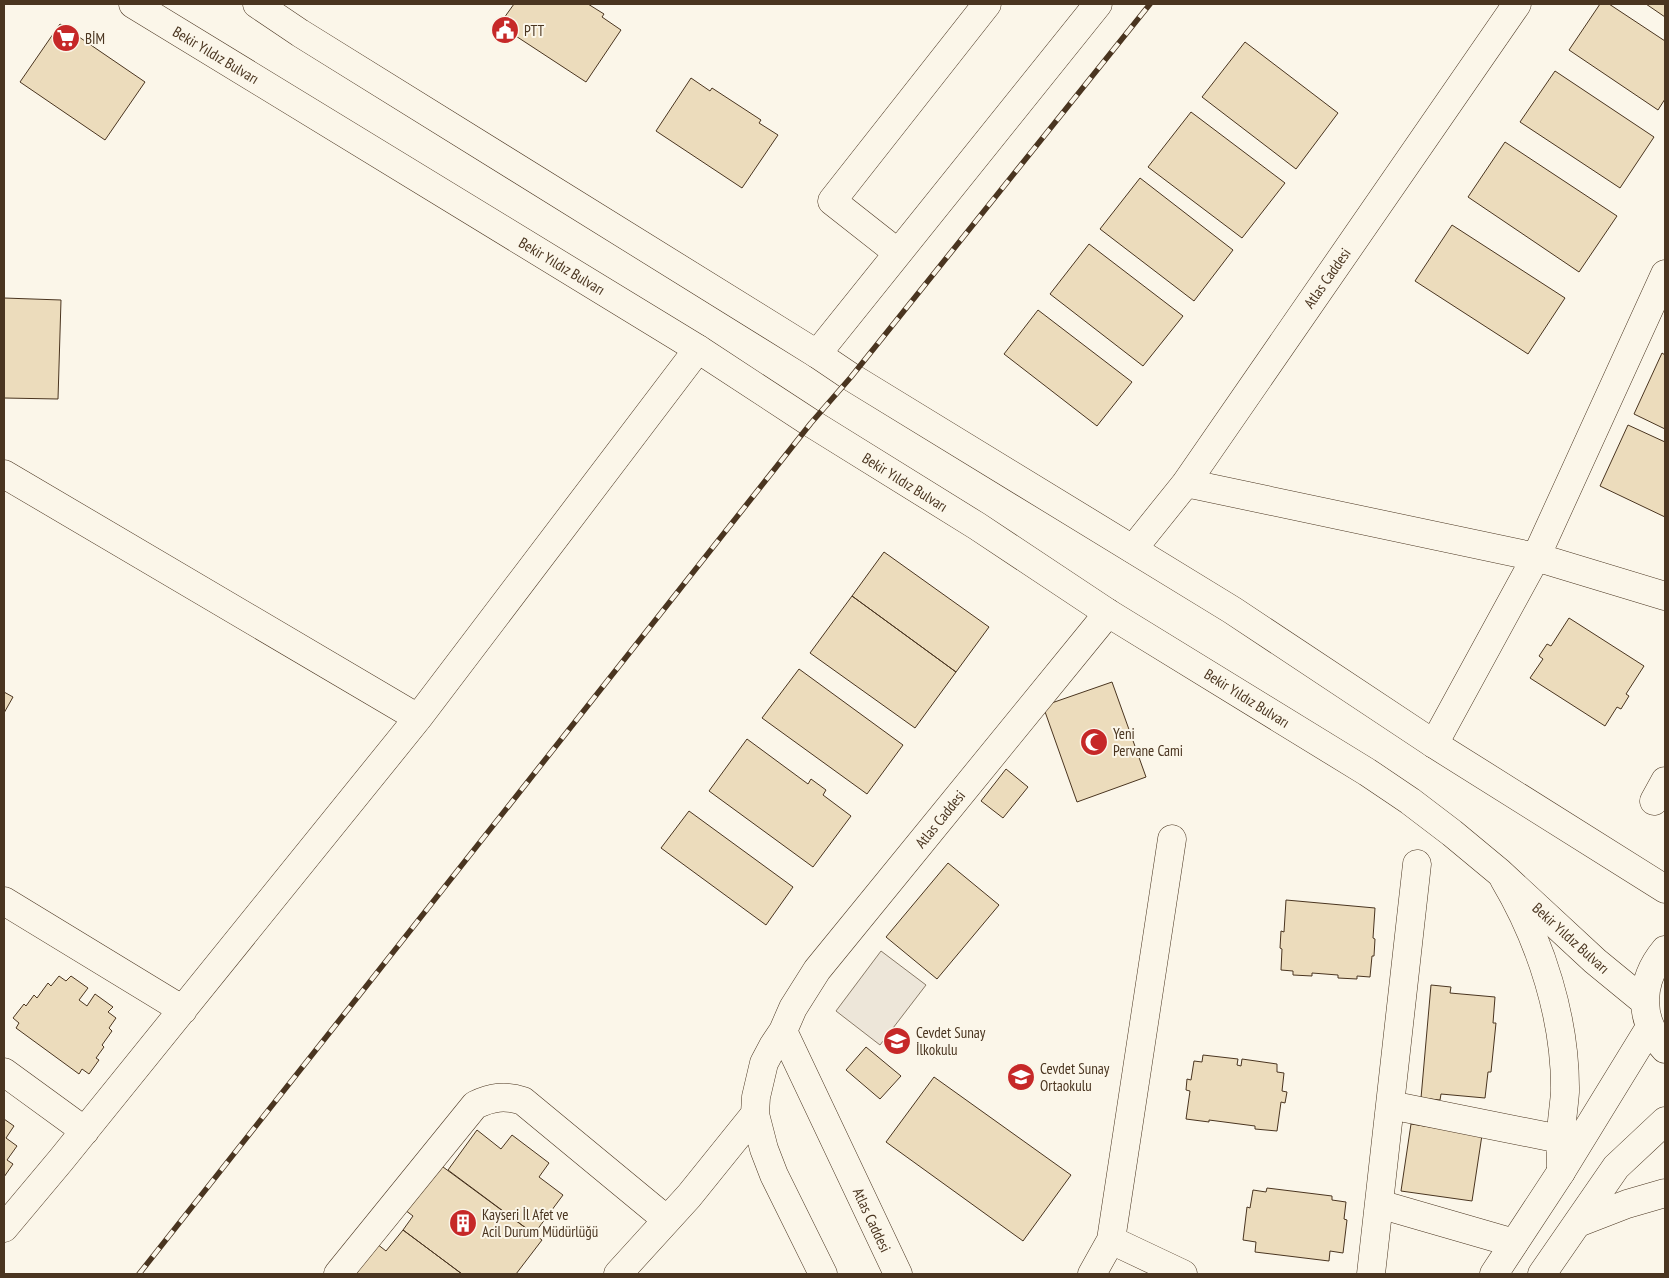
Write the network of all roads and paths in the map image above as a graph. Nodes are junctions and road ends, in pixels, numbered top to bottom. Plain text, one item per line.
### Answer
1 (133, 4) edge
2 (257, 4) edge
3 (987, 4) edge
4 (1098, 4) edge
5 (1517, 4) edge
6 (898, 253) junction
7 (1665, 274) edge
8 (698, 349) junction
9 (817, 354) junction
10 (4, 474) edge
11 (1186, 483) junction
12 (1133, 549) junction
13 (1536, 557) junction
14 (1665, 596) edge
15 (1108, 613) junction
16 (418, 718) junction
17 (1434, 744) junction
18 (1172, 839) dead end
19 (1417, 864) dead end
20 (1499, 872) junction
21 (1665, 889) edge
22 (4, 901) edge
23 (1665, 950) edge
24 (183, 1010) junction
25 (1654, 1026) edge
26 (783, 1031) junction
27 (4, 1072) edge
28 (1390, 1105) junction
29 (755, 1114) junction
30 (1665, 1121) edge
31 (85, 1131) junction
32 (1560, 1140) junction
33 (1561, 1172) junction
34 (1665, 1193) edge
35 (1379, 1204) junction
36 (667, 1220) junction
37 (1578, 1223) junction
38 (4, 1228) edge
39 (1110, 1240) junction
40 (1514, 1243) junction
41 (338, 1274) edge
42 (618, 1274) edge
43 (823, 1274) edge
44 (898, 1274) edge
45 (1092, 1274) edge
46 (1184, 1274) edge
47 (1371, 1274) edge
48 (1494, 1274) edge
49 (1542, 1274) edge

1 - 8 street, Bekir Yıldız Bulvarı
2 - 9 street
3 - 6 street
4 - 6 street
5 - 11 street, Atlas Caddesi
6 - 9 street
7 - 13 street
8 - 15 street, Bekir Yıldız Bulvarı
8 - 16 street
9 - 12 street
10 - 16 street
11 - 12 street, Atlas Caddesi
11 - 13 street
12 - 17 street
13 - 14 street
13 - 17 street
15 - 20 street, Bekir Yıldız Bulvarı
15 - 26 street, Atlas Caddesi
16 - 24 street
17 - 21 street
18 - 39 street
19 - 28 street
20 - 25 street, Bekir Yıldız Bulvarı
20 - 32 street
22 - 24 street
23 - 25 street
24 - 31 street
25 - 33 street
26 - 29 street, Atlas Caddesi
26 - 44 street, Atlas Caddesi
27 - 31 street
28 - 32 street
28 - 35 street
29 - 36 street
29 - 43 street, Atlas Caddesi
30 - 37 street
31 - 38 street
32 - 33 street
33 - 40 street
34 - 37 street
35 - 40 street
35 - 47 street
36 - 41 street
36 - 42 street
37 - 49 street
39 - 45 street
39 - 46 street
40 - 48 street

